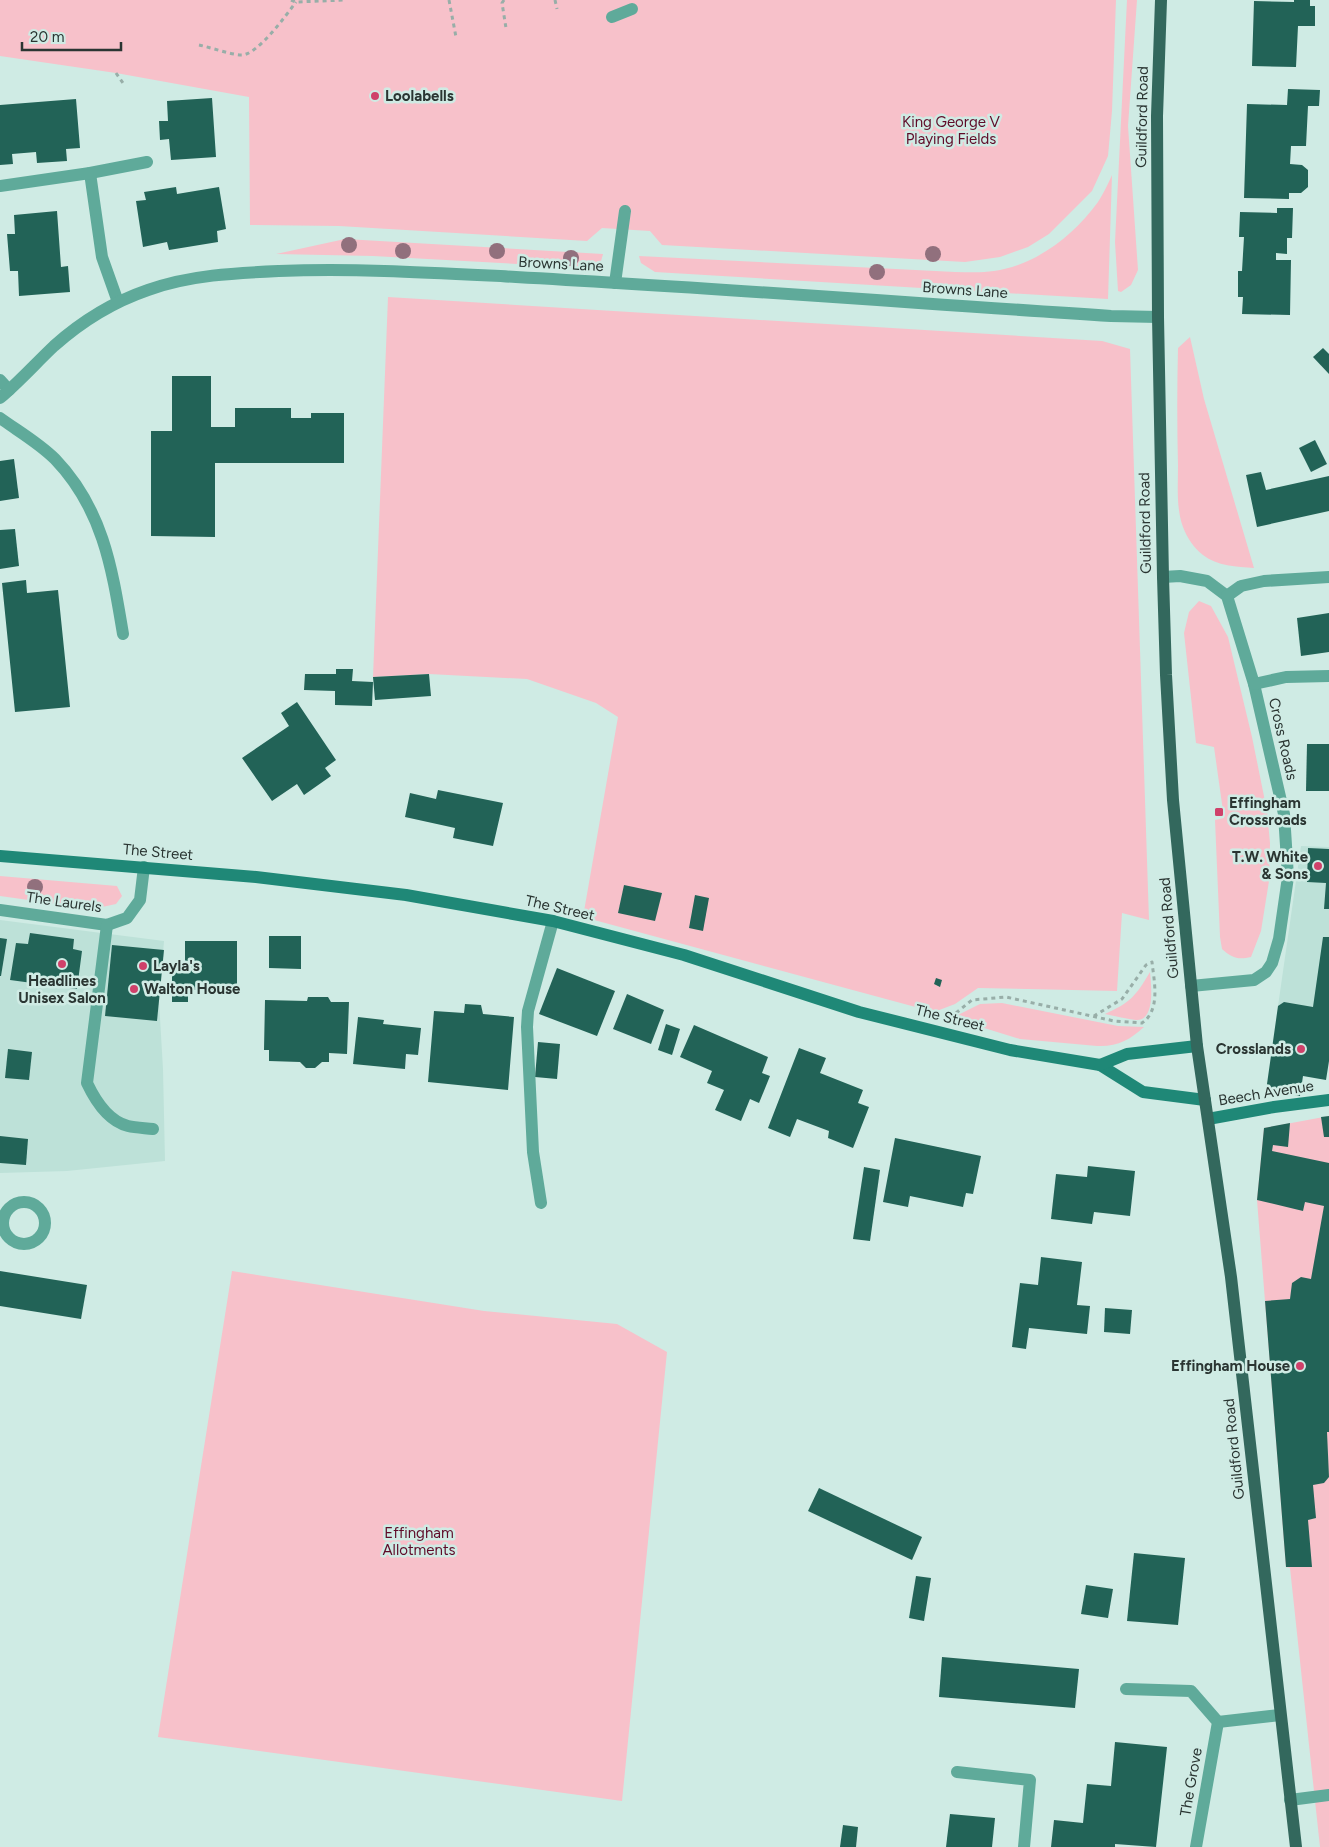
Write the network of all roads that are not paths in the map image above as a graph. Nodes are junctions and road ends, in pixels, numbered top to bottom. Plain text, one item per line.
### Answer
1 (1161, 0) edge
2 (632, 9) dead end
3 (612, 17) dead end
4 (147, 162) dead end
5 (90, 174) junction
6 (0, 186) edge
7 (625, 211) dead end
8 (615, 283) junction
9 (118, 302) junction
10 (1158, 317) junction
11 (0, 380) edge
12 (5, 394) edge
13 (0, 418) edge
14 (1162, 577) junction
15 (1329, 577) edge
16 (1227, 596) junction
17 (123, 634) dead end
18 (1329, 676) edge
19 (1254, 684) junction
20 (0, 856) edge
21 (144, 867) junction
22 (0, 910) edge
23 (553, 921) junction
24 (107, 924) junction
25 (1191, 986) junction
26 (1197, 1046) junction
27 (1100, 1065) junction
28 (1205, 1100) junction
29 (1329, 1100) edge
30 (1208, 1119) junction
31 (153, 1130) dead end
32 (541, 1202) dead end
33 (1126, 1689) dead end
34 (1280, 1715) junction
35 (1218, 1722) junction
36 (957, 1772) dead end
37 (1329, 1795) edge
38 (1290, 1800) junction
39 (1024, 1847) edge
40 (1196, 1847) edge
41 (1296, 1847) edge

1 - 10 main road, Guildford Road
2 - 3 street
4 - 5 street
5 - 6 street
5 - 9 street
7 - 8 street
8 - 9 street, Browns Lane
8 - 10 street, Browns Lane
9 - 12 street, Browns Lane
10 - 14 main road, Guildford Road
11 - 12 street
13 - 17 street
14 - 16 street
14 - 25 main road, Guildford Road
15 - 16 street
16 - 19 street, Cross Roads
18 - 19 street
19 - 25 street, Cross Roads
20 - 21 street, The Street
21 - 23 street, The Street
21 - 24 street, The Laurels
22 - 24 street, The Laurels
23 - 27 street, The Street
23 - 32 street
24 - 31 street
25 - 26 main road, Guildford Road
26 - 27 street
26 - 28 main road, Guildford Road
27 - 28 street, The Street
28 - 30 main road, Guildford Road
29 - 30 street, Beech Avenue
30 - 34 main road, Guildford Road
33 - 35 street
34 - 35 street
34 - 38 main road, Guildford Road
35 - 40 street, The Grove
36 - 39 street
37 - 38 street
38 - 41 main road, Guildford Road

